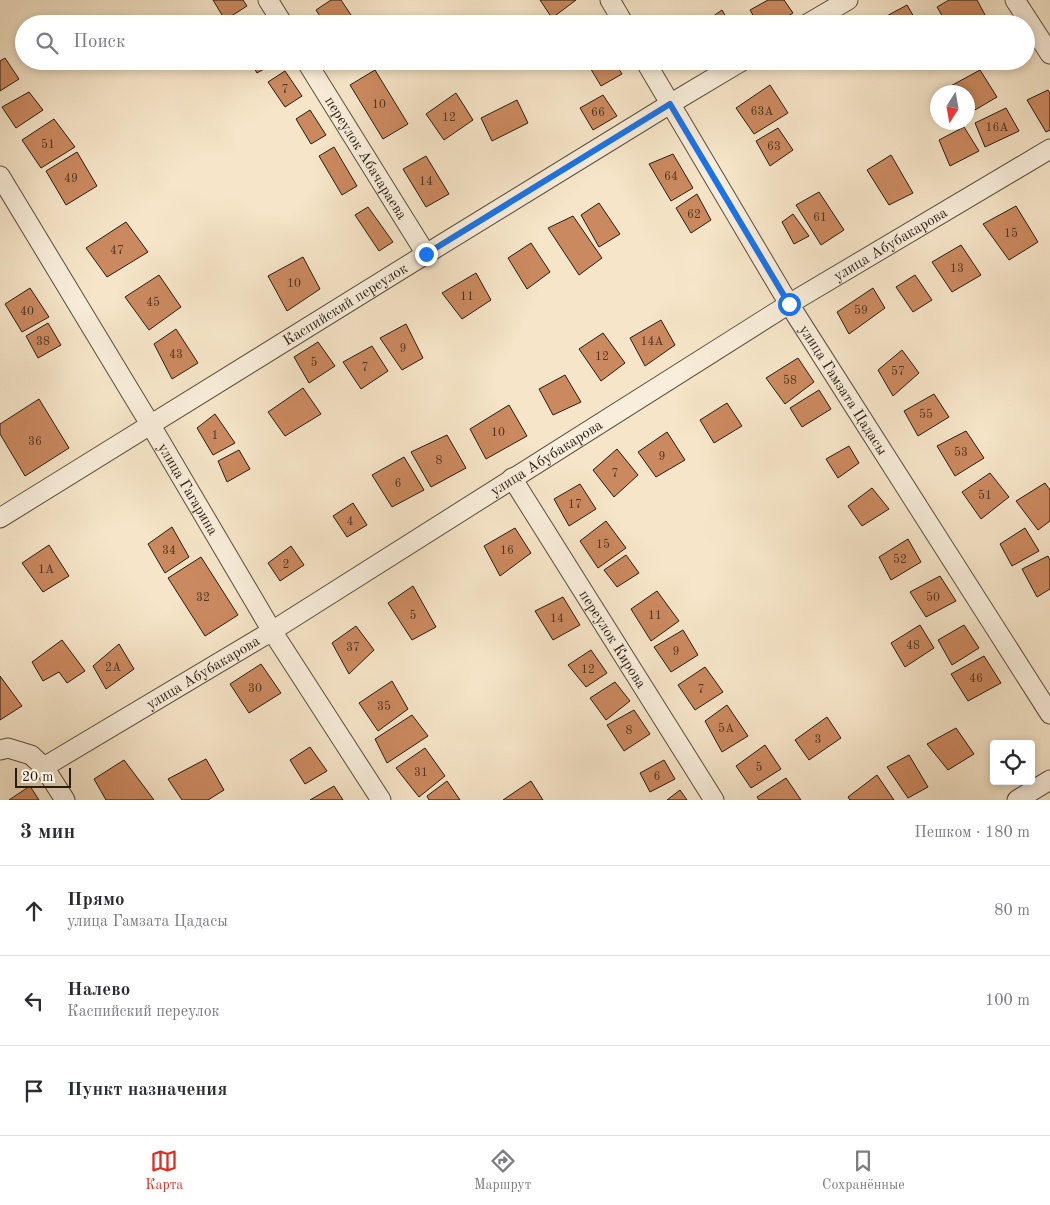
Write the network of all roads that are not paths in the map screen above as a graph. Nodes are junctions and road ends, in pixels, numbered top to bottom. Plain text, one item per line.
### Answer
1 (268, 0) edge
2 (610, 0) edge
3 (848, 0) edge
4 (1015, 0) edge
5 (277, 15) edge
6 (619, 15) edge
7 (822, 15) edge
8 (1025, 15) edge
9 (1035, 31) edge
10 (1050, 54) edge
11 (312, 70) edge
12 (650, 70) edge
13 (727, 70) edge
14 (670, 104) junction
15 (1050, 149) edge
16 (0, 176) edge
17 (426, 254) junction
18 (789, 304) junction
19 (150, 424) junction
20 (512, 478) junction
21 (0, 518) edge
22 (272, 631) junction
23 (1050, 714) edge
24 (4, 749) edge
25 (44, 767) junction
26 (1050, 780) edge
27 (65, 800) edge
28 (381, 800) edge
29 (714, 800) edge
30 (1017, 800) edge

1 - 5 street
2 - 6 street
3 - 7 street
4 - 8 street
9 - 10 street
11 - 17 street, переулок Абачараева
12 - 14 street, улица Гамзата Цадасы
13 - 14 street, Каспийский переулок
14 - 17 street, Каспийский переулок
14 - 18 street, улица Гамзата Цадасы
15 - 18 street, улица Абубакарова
16 - 19 street, улица Гагарина
17 - 19 street, Каспийский переулок
18 - 20 street, улица Абубакарова
18 - 23 street, улица Гамзата Цадасы
19 - 21 street, Каспийский переулок
19 - 22 street, улица Гагарина
20 - 22 street, улица Абубакарова
20 - 29 street, переулок Кирова
22 - 25 street, улица Абубакарова
22 - 28 street, улица Гагарина
24 - 25 street
25 - 27 street
26 - 30 street

